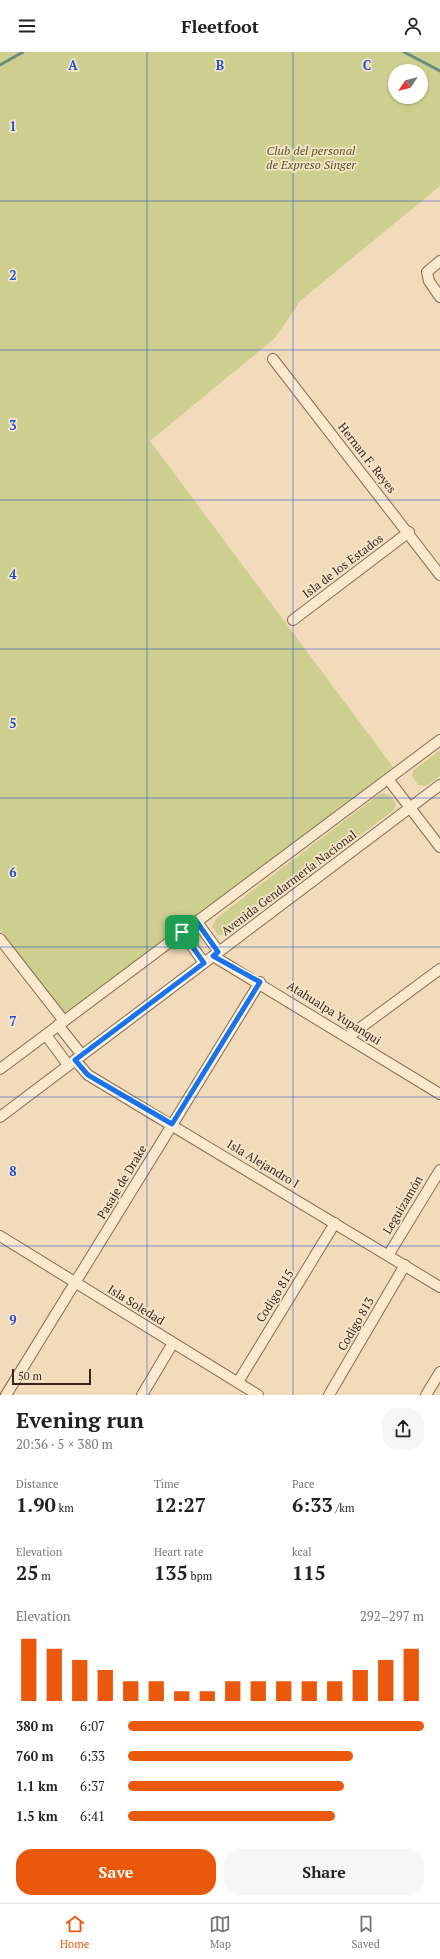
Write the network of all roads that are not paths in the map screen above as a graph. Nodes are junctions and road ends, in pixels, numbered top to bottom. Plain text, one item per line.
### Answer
1 (440, 261) edge
2 (440, 297) edge
3 (273, 359) dead end
4 (408, 532) junction
5 (440, 574) edge
6 (293, 620) dead end
7 (440, 740) edge
8 (388, 779) junction
9 (440, 785) edge
10 (410, 807) junction
11 (440, 847) edge
12 (197, 922) junction
13 (182, 932) junction
14 (0, 939) edge
15 (216, 954) junction
16 (204, 963) junction
17 (440, 969) edge
18 (260, 982) junction
19 (61, 1023) junction
20 (46, 1035) junction
21 (348, 1037) junction
22 (75, 1060) junction
23 (0, 1069) edge
24 (440, 1094) edge
25 (0, 1117) edge
26 (172, 1124) junction
27 (440, 1170) edge
28 (335, 1223) junction
29 (0, 1236) edge
30 (389, 1254) junction
31 (405, 1265) junction
32 (76, 1283) junction
33 (440, 1287) edge
34 (173, 1343) junction
35 (440, 1372) edge
36 (238, 1382) junction
37 (6, 1395) edge
38 (142, 1395) edge
39 (258, 1395) edge
40 (329, 1395) edge
41 (426, 1395) edge

1 - 2 street
3 - 4 street, Hernan F. Reyes
4 - 5 street, Hernan F. Reyes
4 - 6 street, Isla de los Estados
7 - 8 street, Avenida Gendarmería Nacional
8 - 10 street
8 - 12 street, Avenida Gendarmería Nacional
9 - 10 street, Avenida Gendarmería Nacional
10 - 11 street
10 - 15 street, Avenida Gendarmería Nacional
12 - 13 street, Avenida Gendarmería Nacional
12 - 15 street
13 - 16 street
13 - 19 street, Avenida Gendarmería Nacional
14 - 19 street
15 - 16 street, Avenida Gendarmería Nacional
15 - 18 street, Atahualpa Yupanqui
16 - 22 street, Avenida Gendarmería Nacional
17 - 21 street
18 - 21 street, Atahualpa Yupanqui
18 - 26 street, Pasaje de Drake
19 - 20 street, Avenida Gendarmería Nacional
19 - 22 street
20 - 22 street
20 - 23 street, Avenida Gendarmería Nacional
21 - 24 street, Atahualpa Yupanqui
22 - 25 street, Avenida Gendarmería Nacional
22 - 26 street, Isla Alejandro I
26 - 28 street, Isla Alejandro I
26 - 32 street, Pasaje de Drake
27 - 30 street, Leguizamón
28 - 30 street, Isla Alejandro I
28 - 36 street, Codigo 815
29 - 32 street, Isla Soledad
30 - 31 street, Isla Alejandro I
31 - 33 street, Isla Alejandro I
31 - 40 street, Codigo 813
32 - 34 street, Isla Soledad
32 - 37 street, Pasaje de Drake
34 - 36 street, Isla Soledad
34 - 38 street
35 - 41 street
36 - 39 street, Isla Soledad

